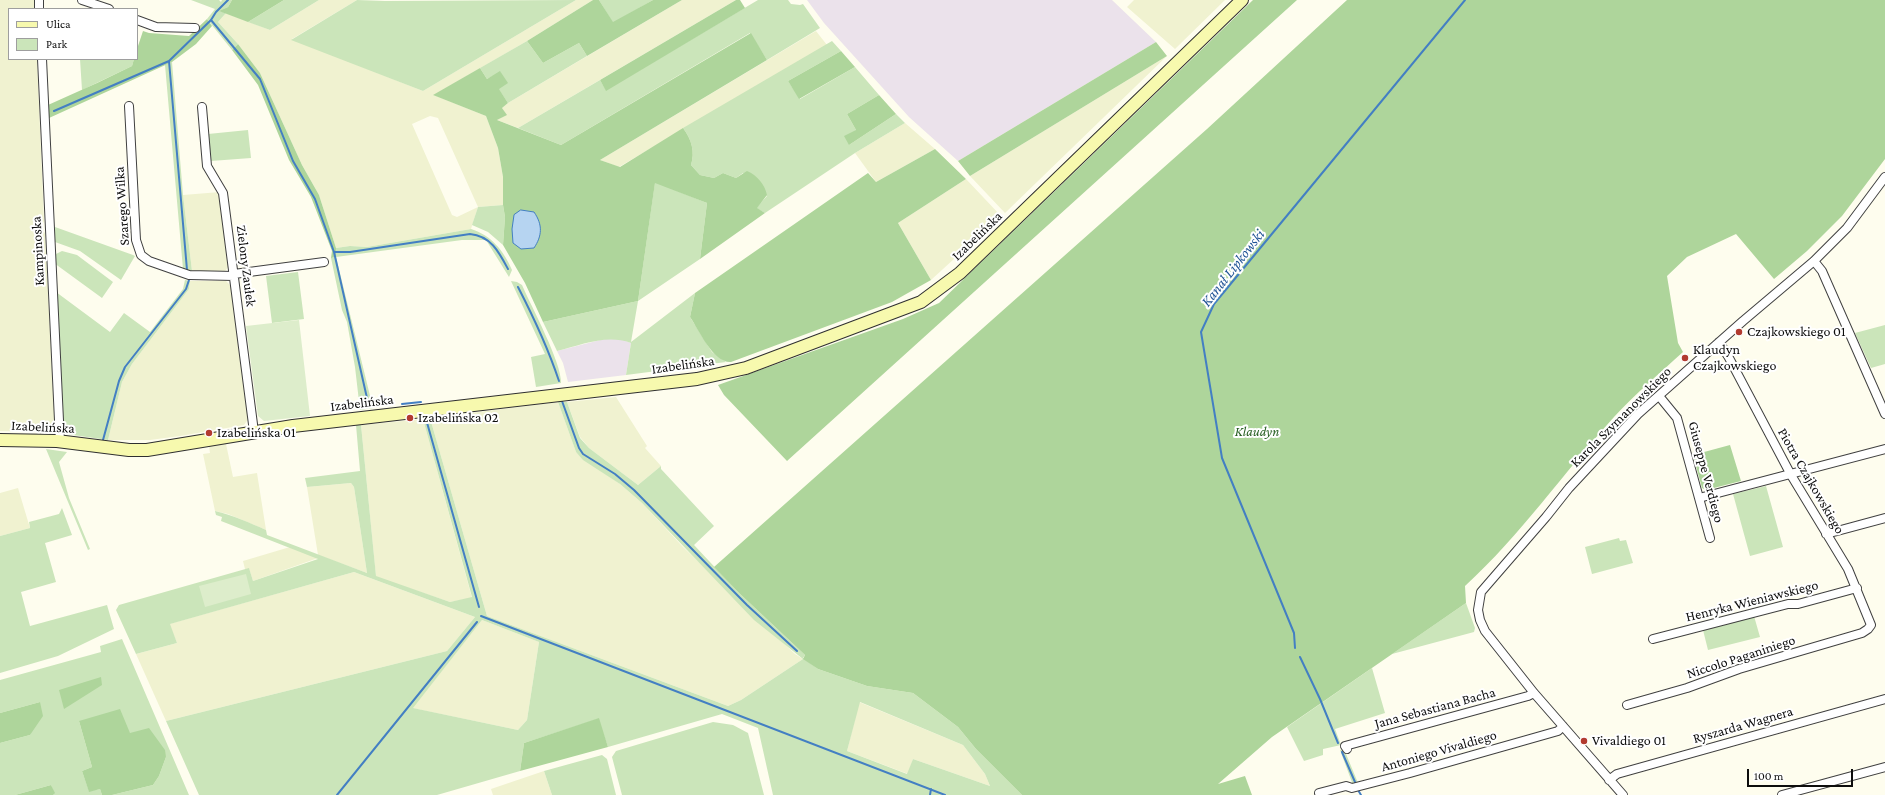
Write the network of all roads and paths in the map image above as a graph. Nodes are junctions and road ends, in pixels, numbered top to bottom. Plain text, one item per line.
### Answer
1 (82, 0) edge
2 (1242, 0) edge
3 (106, 8) edge
4 (138, 20) edge
5 (195, 28) dead end
6 (42, 60) edge
7 (129, 106) dead end
8 (202, 107) dead end
9 (1885, 178) edge
10 (1814, 261) junction
11 (324, 262) dead end
12 (234, 275) junction
13 (1719, 342) junction
14 (1659, 396) junction
15 (1885, 414) edge
16 (254, 432) junction
17 (0, 440) edge
18 (60, 442) junction
19 (1885, 449) edge
20 (1791, 475) junction
21 (1699, 498) junction
22 (1885, 518) edge
23 (1826, 534) junction
24 (1710, 538) dead end
25 (1856, 588) junction
26 (1862, 634) joint
27 (1653, 639) dead end
28 (1534, 693) junction
29 (1885, 699) edge
30 (1627, 705) dead end
31 (1563, 726) junction
32 (1347, 749) dead end
33 (1885, 767) edge
34 (1609, 780) junction
35 (1320, 793) dead end
36 (1623, 795) edge
37 (1782, 795) edge

1 - 3 street
2 - 16 street, Izabelińska
4 - 5 street
6 - 18 street, Kampinoska
7 - 12 street, Szarego Wilka
8 - 12 street, Zielony Zaułek
9 - 10 street, Karola Szymanowskiego
10 - 13 street, Karola Szymanowskiego
10 - 15 street
11 - 12 street, Szarego Wilka
12 - 16 street, Zielony Zaułek
13 - 14 street, Karola Szymanowskiego
13 - 20 street, Piotra Czajkowskiego
14 - 21 street, Giuseppe Verdiego
14 - 28 street, Karola Szymanowskiego
16 - 18 street, Izabelińska
17 - 18 street, Izabelińska
19 - 20 street
20 - 21 street
20 - 23 street, Piotra Czajkowskiego
21 - 24 street, Giuseppe Verdiego
22 - 23 street
23 - 25 street, Piotra Czajkowskiego
25 - 26 street, Piotra Czajkowskiego
25 - 27 street, Henryka Wieniawskiego
26 - 30 street, Niccolo Paganiniego
28 - 31 street, Karola Szymanowskiego
28 - 32 street, Jana Sebastiana Bacha
29 - 34 street, Ryszarda Wagnera
31 - 34 street, Karola Szymanowskiego
31 - 35 street, Antoniego Vivaldiego
33 - 37 street
34 - 36 street, Karola Szymanowskiego

